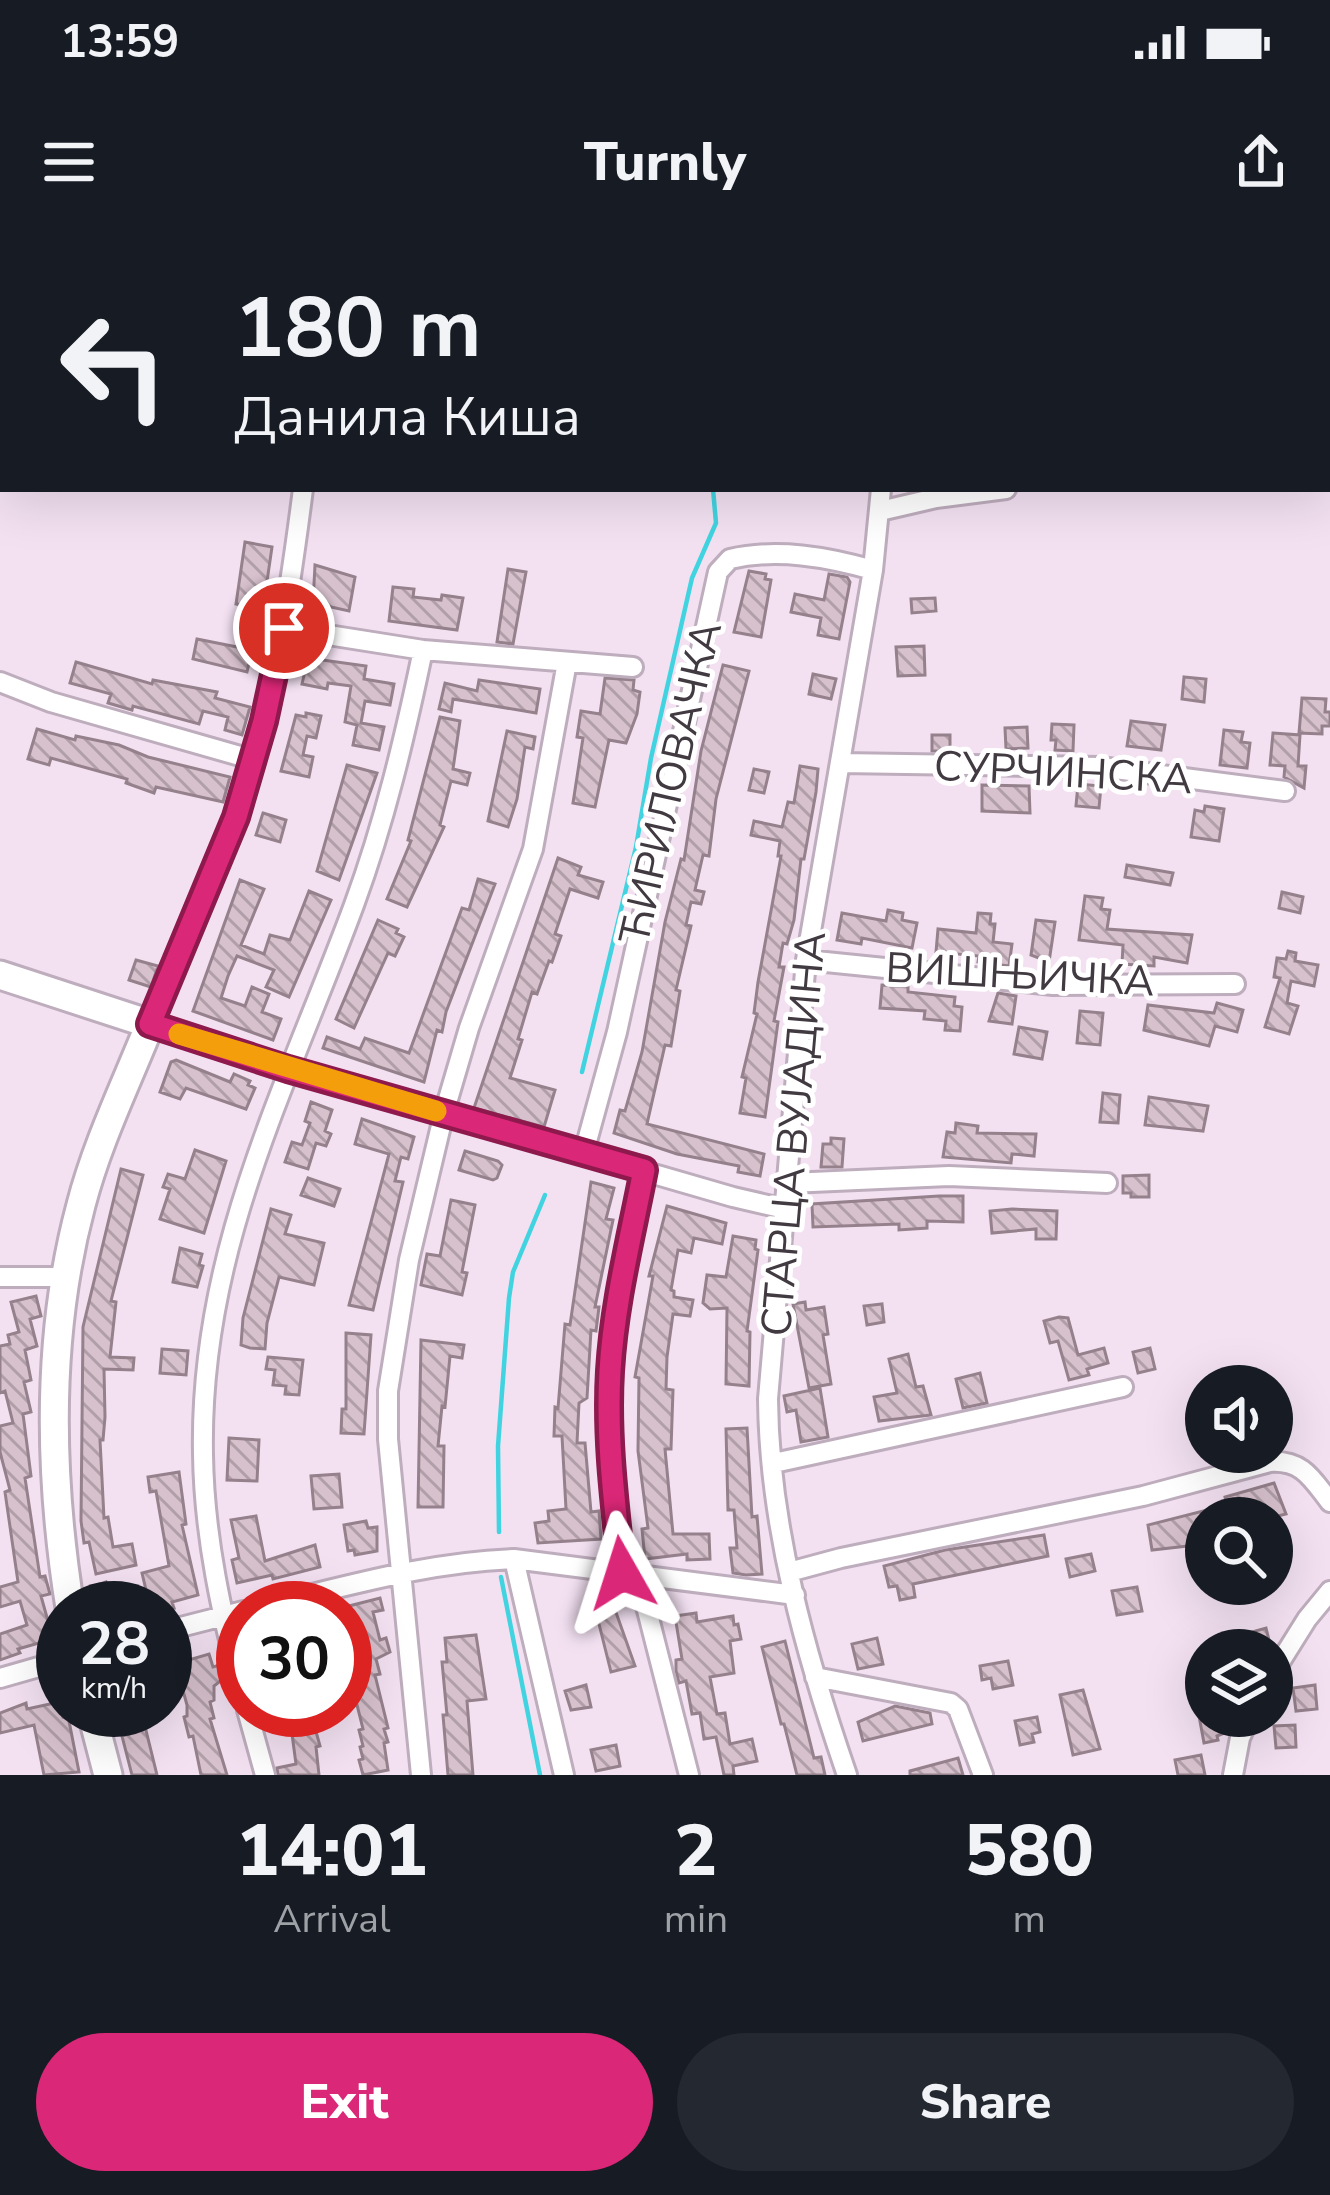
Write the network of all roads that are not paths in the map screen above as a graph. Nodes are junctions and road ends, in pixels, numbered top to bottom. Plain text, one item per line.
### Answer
1 (303, 492) edge
2 (881, 492) edge
3 (983, 492) edge
4 (880, 511) junction
5 (873, 570) junction
6 (284, 628) junction
7 (423, 650) junction
8 (567, 662) junction
9 (633, 667) dead end
10 (0, 682) edge
11 (254, 760) junction
12 (841, 764) junction
13 (1285, 790) dead end
14 (806, 960) junction
15 (0, 975) edge
16 (1235, 984) dead end
17 (150, 1024) junction
18 (288, 1069) junction
19 (444, 1113) junction
20 (584, 1152) junction
21 (644, 1170) junction
22 (789, 1183) junction
23 (1107, 1183) dead end
24 (785, 1209) junction
25 (0, 1277) edge
26 (65, 1277) junction
27 (1123, 1388) dead end
28 (773, 1463) junction
29 (1330, 1502) edge
30 (514, 1559) junction
31 (402, 1571) junction
32 (789, 1572) junction
33 (630, 1574) junction
34 (66, 1581) edge
35 (362, 1581) edge
36 (216, 1584) edge
37 (1330, 1591) edge
38 (795, 1595) junction
39 (1293, 1645) edge
40 (36, 1668) edge
41 (815, 1677) junction
42 (0, 1678) edge
43 (99, 1737) edge
44 (254, 1737) edge
45 (1240, 1737) edge
46 (108, 1775) edge
47 (265, 1775) edge
48 (421, 1775) edge
49 (564, 1775) edge
50 (689, 1775) edge
51 (847, 1775) edge
52 (983, 1775) edge
53 (1233, 1775) edge

1 - 6 street
2 - 4 street, СТАРЦА ВУЈАДИНА
3 - 4 street
4 - 5 street, СТАРЦА ВУЈАДИНА
5 - 12 street, СТАРЦА ВУЈАДИНА
5 - 20 street, ЋИРИЛОВАЧКА
6 - 7 street
6 - 11 street
7 - 8 street
7 - 18 street
8 - 9 street
8 - 19 street
10 - 11 street
11 - 17 street
12 - 13 street, СУРЧИНСКА
12 - 14 street, СТАРЦА ВУЈАДИНА
14 - 16 street, ВИШЊИЧКА
14 - 22 street, СТАРЦА ВУЈАДИНА
15 - 17 street
17 - 18 street
17 - 26 street
18 - 19 street
18 - 36 street
19 - 20 street
19 - 31 street
20 - 21 street
21 - 24 street
21 - 33 street
22 - 23 street
22 - 24 street, СТАРЦА ВУЈАДИНА
24 - 28 street, СТАРЦА ВУЈАДИНА
25 - 26 street
26 - 34 street
27 - 28 street
28 - 32 street, СТАРЦА ВУЈАДИНА
29 - 32 street
30 - 31 street
30 - 33 street
30 - 49 street
31 - 35 street
31 - 48 street
32 - 38 street, СТАРЦА ВУЈАДИНА
33 - 38 street
33 - 50 street
37 - 39 street
38 - 41 street, СТАРЦА ВУЈАДИНА
40 - 42 street
41 - 51 street, СТАРЦА ВУЈАДИНА
41 - 52 street
43 - 46 street
44 - 47 street
45 - 53 street

